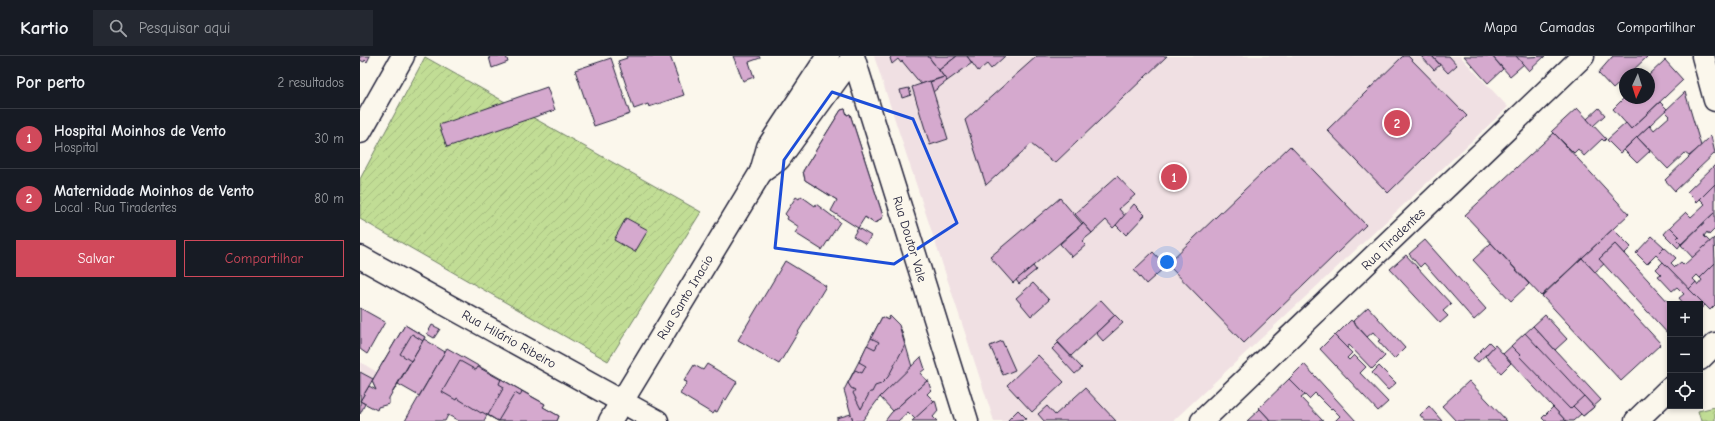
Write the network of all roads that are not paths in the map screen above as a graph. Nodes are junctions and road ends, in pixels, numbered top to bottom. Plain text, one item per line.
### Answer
1 (403, 56) edge
2 (828, 56) edge
3 (853, 56) edge
4 (1583, 56) edge
5 (1703, 56) edge
6 (1715, 100) edge
7 (360, 132) edge
8 (761, 172) junction
9 (360, 257) edge
10 (1715, 344) edge
11 (1703, 356) edge
12 (1667, 391) edge
13 (622, 402) junction
14 (610, 421) edge
15 (657, 421) edge
16 (967, 421) edge
17 (1202, 421) edge
18 (1636, 421) edge

1 - 7 street
2 - 8 street, Rua Santo Inacio
3 - 8 street, Rua Santo Inacio
3 - 16 street, Rua Doutor Vale
4 - 17 street, Rua Tiradentes
5 - 6 street
8 - 13 street, Rua Santo Inacio
9 - 13 street, Rua Hilário Ribeiro
10 - 11 street
12 - 18 street
13 - 14 street, Rua Santo Inacio
13 - 15 street, Rua Hilário Ribeiro

